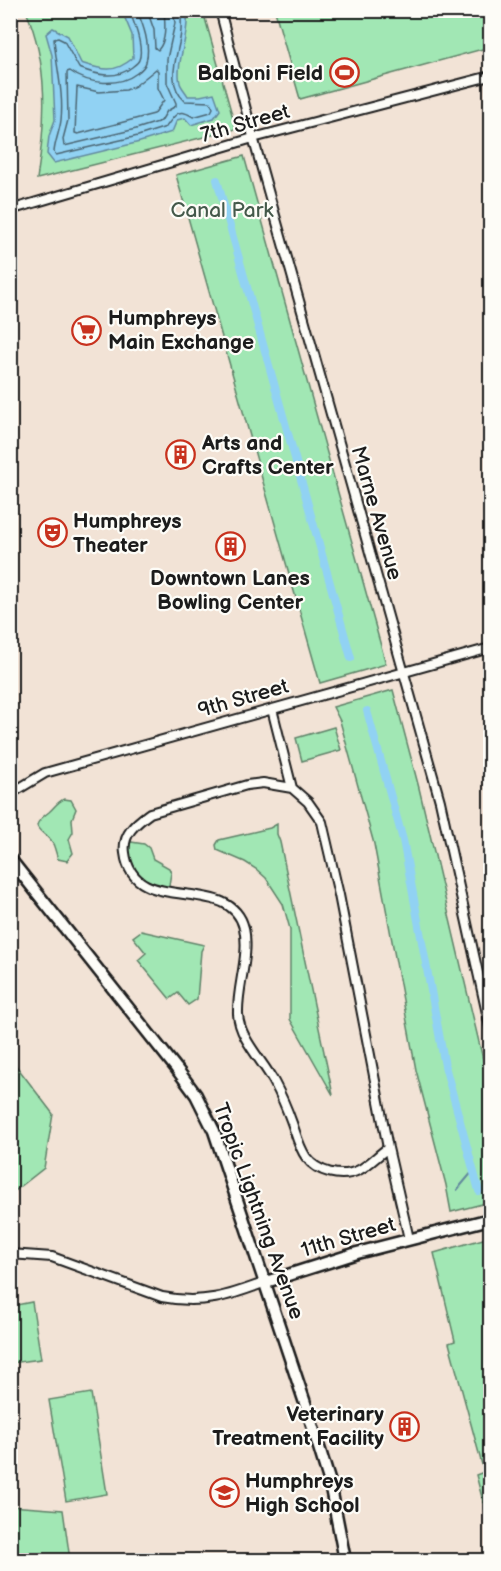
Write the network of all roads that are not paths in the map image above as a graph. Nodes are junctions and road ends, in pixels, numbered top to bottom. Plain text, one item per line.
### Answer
1 (220, 10) edge
2 (490, 76) edge
3 (254, 138) junction
4 (10, 210) edge
5 (490, 648) edge
6 (403, 672) junction
7 (272, 709) junction
8 (292, 788) junction
9 (10, 794) edge
10 (10, 859) edge
11 (490, 1027) edge
12 (388, 1148) junction
13 (490, 1219) edge
14 (409, 1239) junction
15 (10, 1254) edge
16 (266, 1282) junction
17 (345, 1560) edge

1 - 3 street, Marne Avenue
2 - 3 street, 7th Street
3 - 4 street, 7th Street
3 - 6 street, Marne Avenue
5 - 6 street, 9th Street
6 - 7 street, 9th Street
6 - 11 street, Marne Avenue
7 - 8 street
7 - 9 street, 9th Street
8 - 12 street
8 - 12 street
10 - 16 main road, Tropic Lightning Avenue
12 - 14 street
13 - 14 main road, 11th Street
14 - 16 main road, 11th Street
15 - 16 street, 11th Street
16 - 17 main road, Tropic Lightning Avenue

